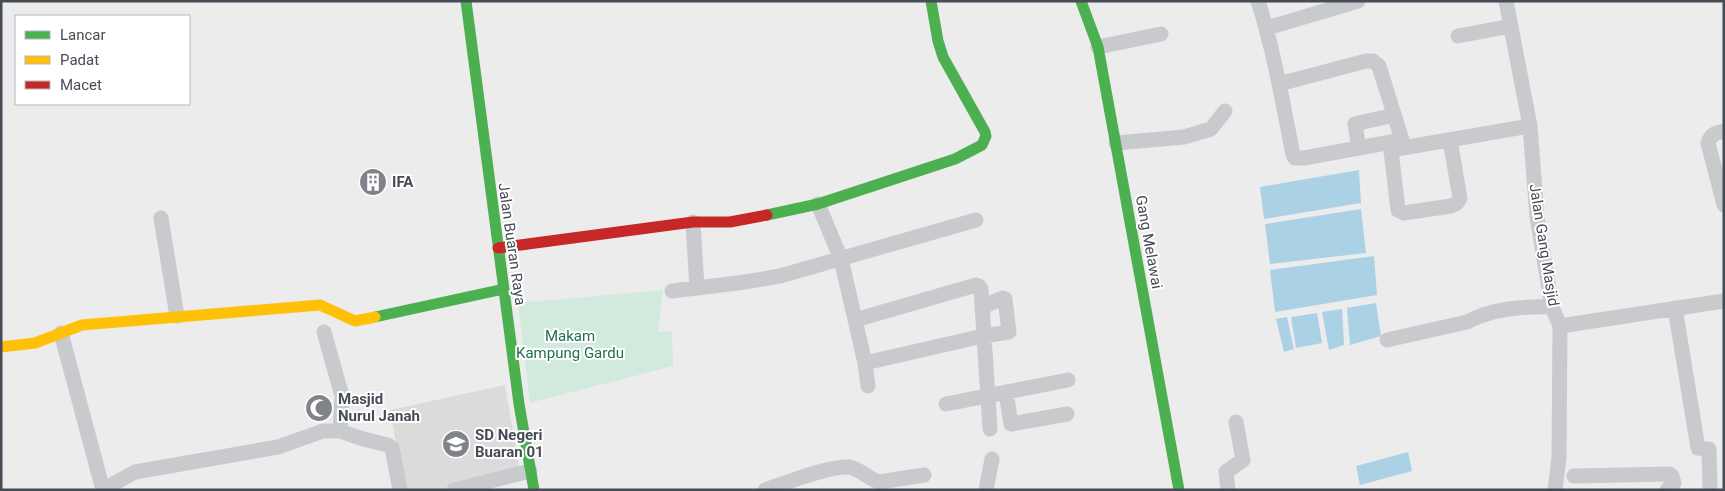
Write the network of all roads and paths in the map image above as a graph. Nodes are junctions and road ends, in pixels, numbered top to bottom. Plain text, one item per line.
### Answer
1 (466, 1) edge
2 (931, 1) edge
3 (1081, 1) edge
4 (1258, 1) edge
5 (1358, 1) edge
6 (1506, 1) edge
7 (1511, 26) junction
8 (1267, 28) junction
9 (1162, 34) dead end
10 (1458, 36) dead end
11 (1098, 47) junction
12 (1279, 84) junction
13 (1225, 112) dead end
14 (1394, 115) junction
15 (1530, 126) junction
16 (1724, 131) edge
17 (1450, 140) junction
18 (1116, 143) junction
19 (1390, 146) junction
20 (1359, 148) junction
21 (818, 204) junction
22 (1724, 205) edge
23 (161, 218) dead end
24 (976, 220) dead end
25 (693, 222) junction
26 (498, 248) junction
27 (841, 259) junction
28 (697, 288) junction
29 (504, 289) junction
30 (672, 291) dead end
31 (1724, 301) edge
32 (982, 307) junction
33 (1552, 307) junction
34 (1675, 308) junction
35 (177, 316) junction
36 (855, 320) junction
37 (1560, 326) junction
38 (324, 332) dead end
39 (62, 333) junction
40 (983, 336) junction
41 (1387, 340) dead end
42 (1, 347) edge
43 (865, 363) junction
44 (1068, 380) dead end
45 (868, 386) dead end
46 (1006, 392) junction
47 (987, 396) junction
48 (946, 404) dead end
49 (1067, 414) dead end
50 (1236, 422) dead end
51 (990, 429) dead end
52 (340, 431) junction
53 (992, 459) dead end
54 (530, 471) junction
55 (924, 475) dead end
56 (1574, 476) dead end
57 (102, 490) edge
58 (400, 490) edge
59 (454, 490) edge
60 (534, 490) edge
61 (765, 490) edge
62 (986, 490) edge
63 (1178, 490) edge
64 (1228, 490) edge
65 (1555, 490) edge
66 (1668, 490) edge
67 (1710, 490) edge

1 - 26 street, Jalan Buaran Raya
2 - 21 street
3 - 11 street, Gang Melawai
4 - 8 street
5 - 8 street
6 - 7 street, Jalan Gang Masjid
7 - 10 street
7 - 15 street, Jalan Gang Masjid
8 - 12 street
9 - 11 street
11 - 18 street, Gang Melawai
12 - 14 street
12 - 20 street
13 - 18 street
14 - 19 street
14 - 20 street
15 - 17 street
15 - 33 street, Jalan Gang Masjid
16 - 22 street
17 - 19 street
17 - 19 street
18 - 63 street, Gang Melawai
19 - 20 street
21 - 25 street
21 - 27 street
23 - 35 street
24 - 27 street
25 - 26 street
25 - 28 street
26 - 29 street, Jalan Buaran Raya
27 - 28 street
27 - 36 street
28 - 30 street
29 - 35 street
29 - 54 street, Jalan Buaran Raya
31 - 34 street
32 - 36 street
32 - 40 street
32 - 40 street
33 - 37 street, Jalan Gang Masjid
33 - 41 street
34 - 37 street
34 - 67 street
35 - 39 street
36 - 43 street
37 - 65 street, Jalan Gang Masjid
38 - 52 street
39 - 42 street
39 - 57 street
40 - 43 street
40 - 47 street
43 - 45 street
44 - 46 street
46 - 47 street
46 - 49 street
47 - 48 street
47 - 51 street
50 - 64 street
52 - 57 street
52 - 58 street
53 - 62 street
54 - 59 street
54 - 60 street, Jalan Buaran Raya
55 - 61 street
56 - 66 street

